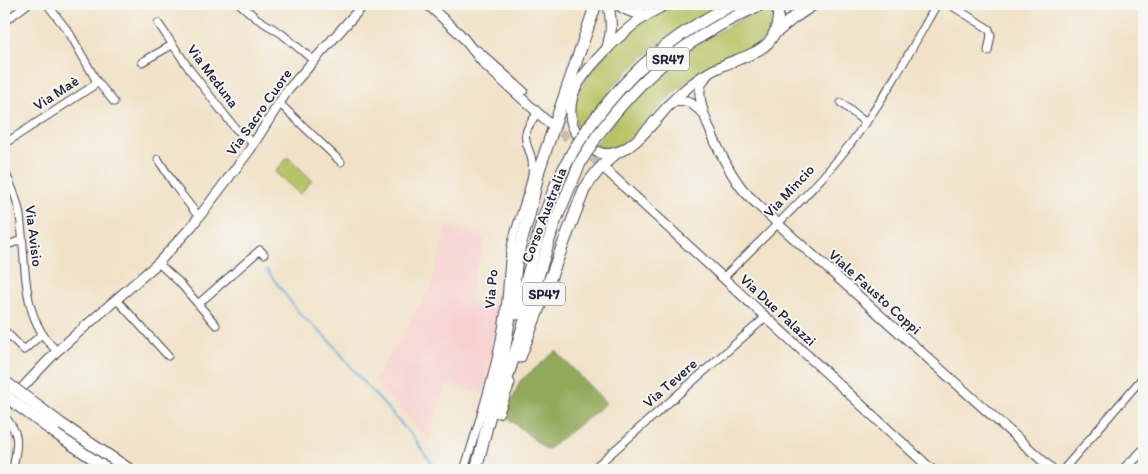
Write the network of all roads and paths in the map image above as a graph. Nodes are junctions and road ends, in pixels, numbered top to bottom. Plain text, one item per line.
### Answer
1 (28, 4) edge
2 (47, 4) edge
3 (240, 4) edge
4 (253, 4) edge
5 (364, 4) edge
6 (427, 4) edge
7 (596, 4) edge
8 (608, 4) edge
9 (618, 4) edge
10 (667, 4) edge
11 (734, 4) edge
12 (778, 4) edge
13 (814, 4) edge
14 (937, 4) edge
15 (949, 4) edge
16 (760, 5) edge
17 (247, 11) junction
18 (646, 15) junction
19 (4, 22) edge
20 (158, 23) dead end
21 (774, 34) junction
22 (172, 45) junction
23 (474, 50) junction
24 (607, 50) junction
25 (988, 50) dead end
26 (314, 60) junction
27 (142, 62) dead end
28 (710, 72) junction
29 (96, 80) junction
30 (524, 91) dead end
31 (572, 97) junction
32 (114, 102) dead end
33 (671, 102) junction
34 (279, 103) junction
35 (842, 103) dead end
36 (537, 114) junction
37 (704, 114) junction
38 (549, 123) tunnel mouth
39 (866, 123) junction
40 (588, 128) joint
41 (597, 136) joint
42 (4, 144) edge
43 (254, 144) junction
44 (616, 153) junction
45 (158, 159) dead end
46 (341, 162) dead end
47 (4, 170) edge
48 (606, 170) tunnel mouth
49 (529, 216) junction
50 (199, 217) junction
51 (778, 224) junction
52 (22, 240) junction
53 (4, 246) edge
54 (264, 254) dead end
55 (158, 263) junction
56 (727, 274) dead end
57 (116, 299) junction
58 (198, 304) junction
59 (766, 317) junction
60 (216, 325) dead end
61 (4, 330) edge
62 (42, 334) junction
63 (57, 351) junction
64 (168, 356) dead end
65 (1144, 376) edge
66 (4, 381) edge
67 (499, 381) junction
68 (4, 395) edge
69 (4, 407) edge
70 (498, 412) junction
71 (4, 416) edge
72 (1144, 450) edge
73 (13, 470) edge
74 (110, 470) edge
75 (130, 470) edge
76 (464, 470) edge
77 (474, 470) edge
78 (482, 470) edge
79 (592, 470) edge
80 (932, 470) edge
81 (1053, 470) edge
82 (1063, 470) edge
83 (1123, 470) edge

1 - 19 street
2 - 29 street, Via Maè
3 - 17 street
4 - 17 street
5 - 26 street, Via Sacro Cuore
6 - 23 street
7 - 49 highway, SP47
8 - 24 main road
9 - 18 main road
10 - 18 main road
11 - 40 highway, Corso Australia / SR47
12 - 21 main road
13 - 21 highway, SR47
14 - 39 street, Via Mincio
15 - 25 street
16 - 41 highway, Corso Australia / SR47
17 - 26 street
18 - 24 main road
20 - 22 street, Via Meduna
21 - 28 main road, SR47
22 - 27 street, Via Meduna
22 - 43 street, Via Meduna
23 - 30 street
23 - 36 street
24 - 31 main road
26 - 34 street, Via Sacro Cuore
28 - 33 main road, SR47
28 - 37 street, Viale Fausto Coppi
29 - 32 street, Via Maè
29 - 42 street, Via Maè
31 - 44 main road
31 - 49 highway, SP47
33 - 37 street
33 - 44 main road, SR47
34 - 43 street, Via Sacro Cuore
34 - 46 street
35 - 39 street
36 - 38 street
36 - 76 street, Via Po
37 - 51 street, Viale Fausto Coppi
39 - 51 street, Via Mincio
40 - 67 highway, Corso Australia / SP47, bridge
41 - 70 highway, Corso Australia / SP47, bridge
43 - 50 street, Via Sacro Cuore
44 - 70 highway, SP47
45 - 50 street
47 - 52 street, Via Avisio
48 - 59 street, Via Due Palazzi
49 - 67 highway, SP47
50 - 55 street, Via Sacro Cuore
51 - 56 street, Via Mincio
51 - 81 street, Viale Fausto Coppi
52 - 53 street
52 - 62 street, Via Avisio
54 - 58 street
55 - 57 street, Via Sacro Cuore
55 - 58 street
57 - 63 street, Via Sacro Cuore
57 - 64 street
58 - 60 street
59 - 79 street, Via Tevere
59 - 80 street, Via Due Palazzi
61 - 62 street
62 - 63 street, Via Avisio
63 - 69 street, Via Sacro Cuore
65 - 82 street
66 - 75 highway, bridge
67 - 77 highway, SP47
68 - 74 highway, bridge
70 - 78 highway, SP47
71 - 73 street
72 - 83 street

